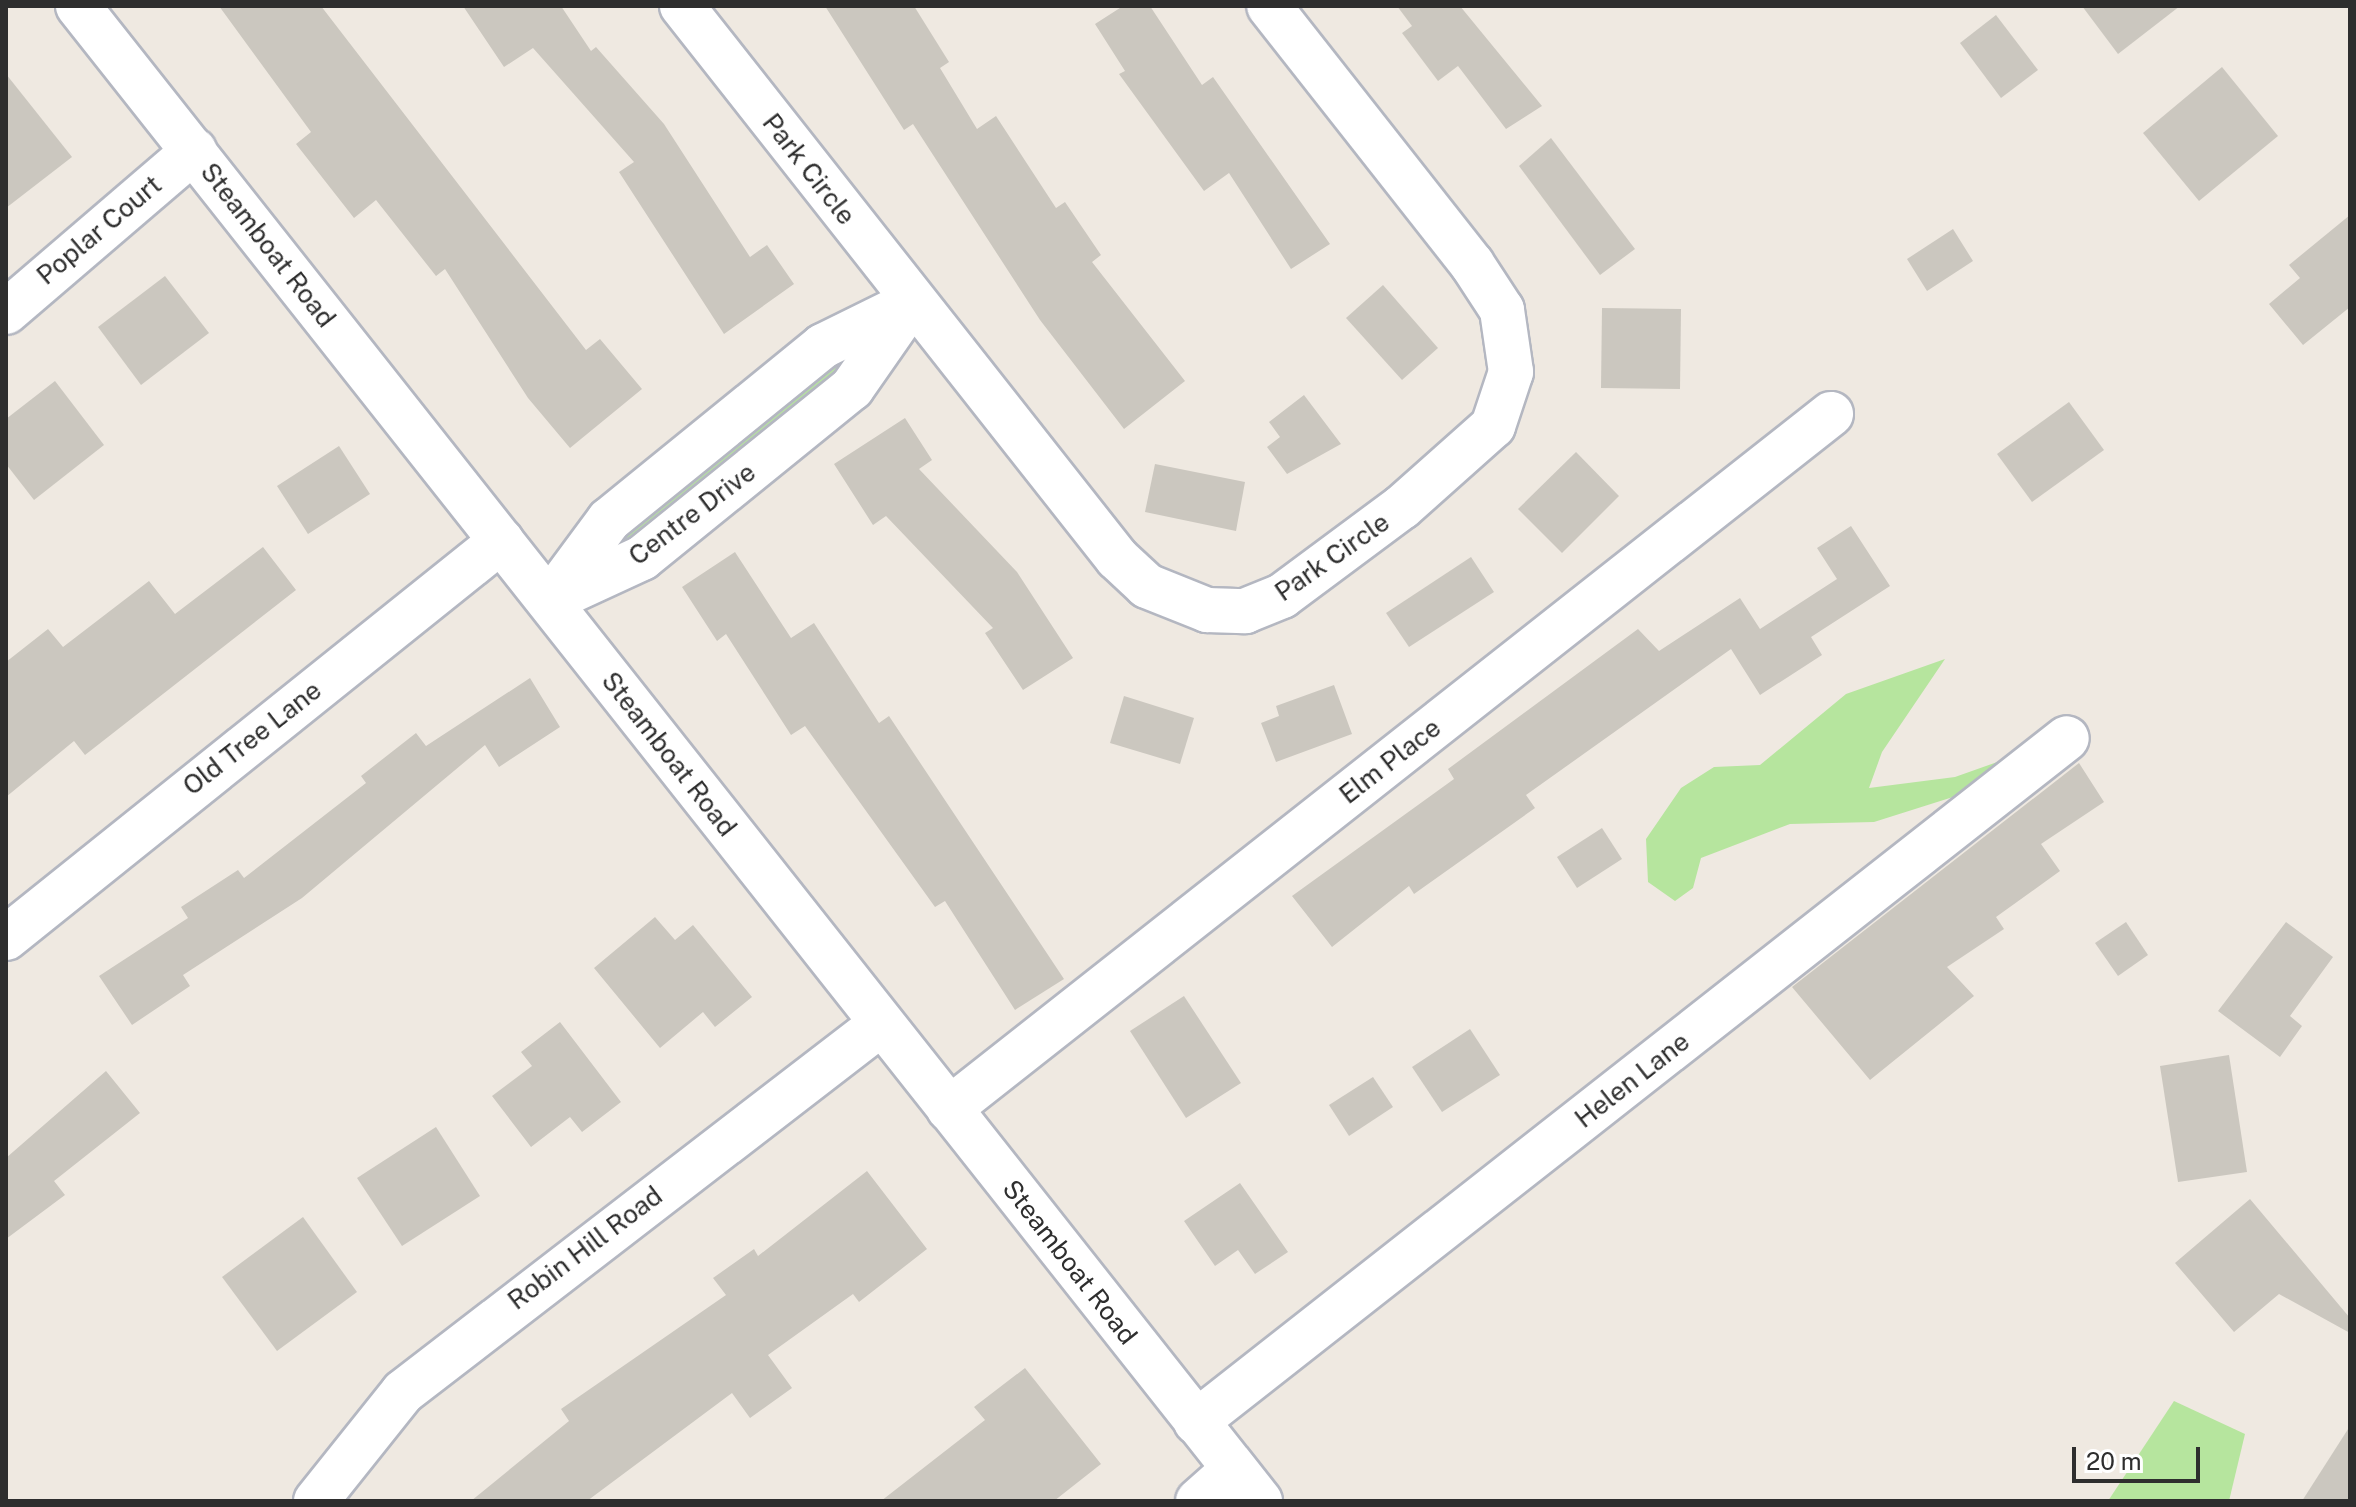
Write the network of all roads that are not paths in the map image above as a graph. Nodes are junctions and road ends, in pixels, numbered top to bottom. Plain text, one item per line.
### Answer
1 (78, 6) edge
2 (682, 6) edge
3 (1269, 6) edge
4 (194, 151) junction
5 (912, 302) junction
6 (6, 312) edge
7 (1831, 414) dead end
8 (501, 541) junction
9 (549, 601) junction
10 (2067, 738) dead end
11 (6, 938) edge
12 (881, 1024) junction
13 (949, 1109) junction
14 (1196, 1422) junction
15 (1247, 1485) edge
16 (316, 1501) edge
17 (1198, 1501) edge

1 - 4 street, Steamboat Road
2 - 5 street, Park Circle
3 - 5 street, Park Circle
4 - 6 street, Poplar Court
4 - 8 street, Steamboat Road
5 - 9 street, Centre Drive
7 - 13 street, Elm Place
8 - 9 street, Steamboat Road
8 - 11 street, Old Tree Lane
9 - 12 street, Steamboat Road
10 - 14 street, Helen Lane
12 - 13 street, Steamboat Road
12 - 16 street, Robin Hill Road
13 - 14 street, Steamboat Road
14 - 15 street, Steamboat Road
15 - 17 street

